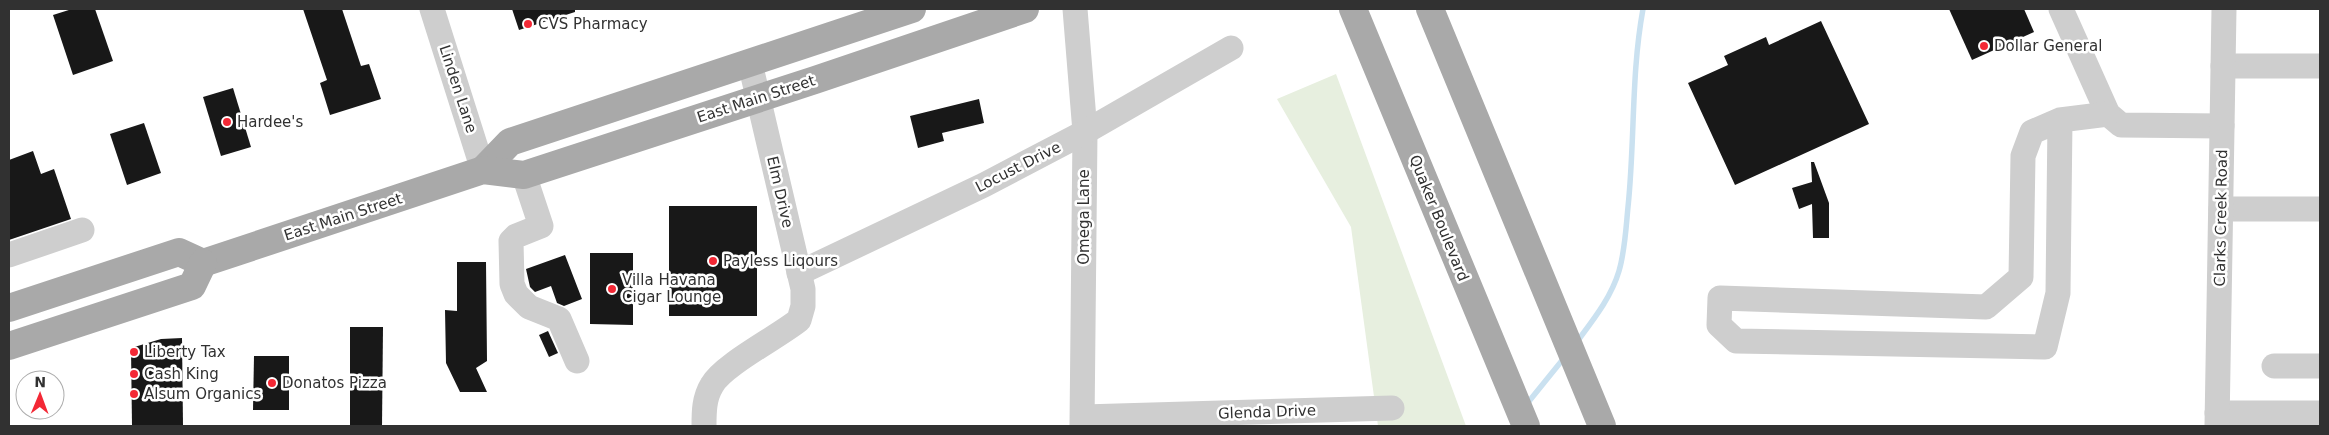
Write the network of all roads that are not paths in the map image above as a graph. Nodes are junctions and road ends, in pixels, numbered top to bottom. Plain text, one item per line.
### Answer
1 (432, 9) edge
2 (912, 9) edge
3 (1025, 9) edge
4 (1075, 9) edge
5 (1353, 9) edge
6 (1430, 9) edge
7 (2061, 9) edge
8 (2224, 9) edge
9 (1231, 48) dead end
10 (750, 63) junction
11 (2224, 66) junction
12 (2320, 66) edge
13 (759, 98) junction
14 (2108, 114) junction
15 (2060, 120) junction
16 (2222, 126) junction
17 (1085, 132) junction
18 (484, 170) junction
19 (524, 174) junction
20 (2221, 209) junction
21 (2320, 209) edge
22 (82, 230) dead end
23 (9, 255) edge
24 (203, 264) junction
25 (799, 273) junction
26 (9, 308) edge
27 (9, 346) edge
28 (577, 361) dead end
29 (2274, 366) dead end
30 (2320, 366) edge
31 (1392, 408) dead end
32 (2320, 413) edge
33 (2217, 419) edge
34 (1082, 421) edge
35 (704, 426) edge
36 (1526, 426) edge
37 (1602, 426) edge

1 - 18 street, Linden Lane
2 - 10 main road, East Main Street
3 - 13 main road, East Main Street
4 - 17 street, Omega Lane
5 - 36 main road, Quaker Boulevard
6 - 37 main road
7 - 14 street
8 - 11 street, Clarks Creek Road
9 - 17 street, Locust Drive
10 - 13 street, Elm Drive
10 - 18 main road, East Main Street
11 - 12 street
11 - 16 street, Clarks Creek Road
13 - 19 main road, East Main Street
13 - 25 street, Elm Drive
14 - 15 street
14 - 16 street
15 - 15 street
16 - 20 street, Clarks Creek Road
17 - 25 street, Locust Drive
17 - 34 street, Omega Lane
18 - 19 main road, East Main Street
18 - 24 main road, East Main Street
19 - 28 street
20 - 21 street
20 - 33 street, Clarks Creek Road
22 - 23 street
24 - 26 main road
24 - 27 main road
25 - 35 street, Elm Drive
29 - 30 street
31 - 34 street, Glenda Drive
32 - 33 street

